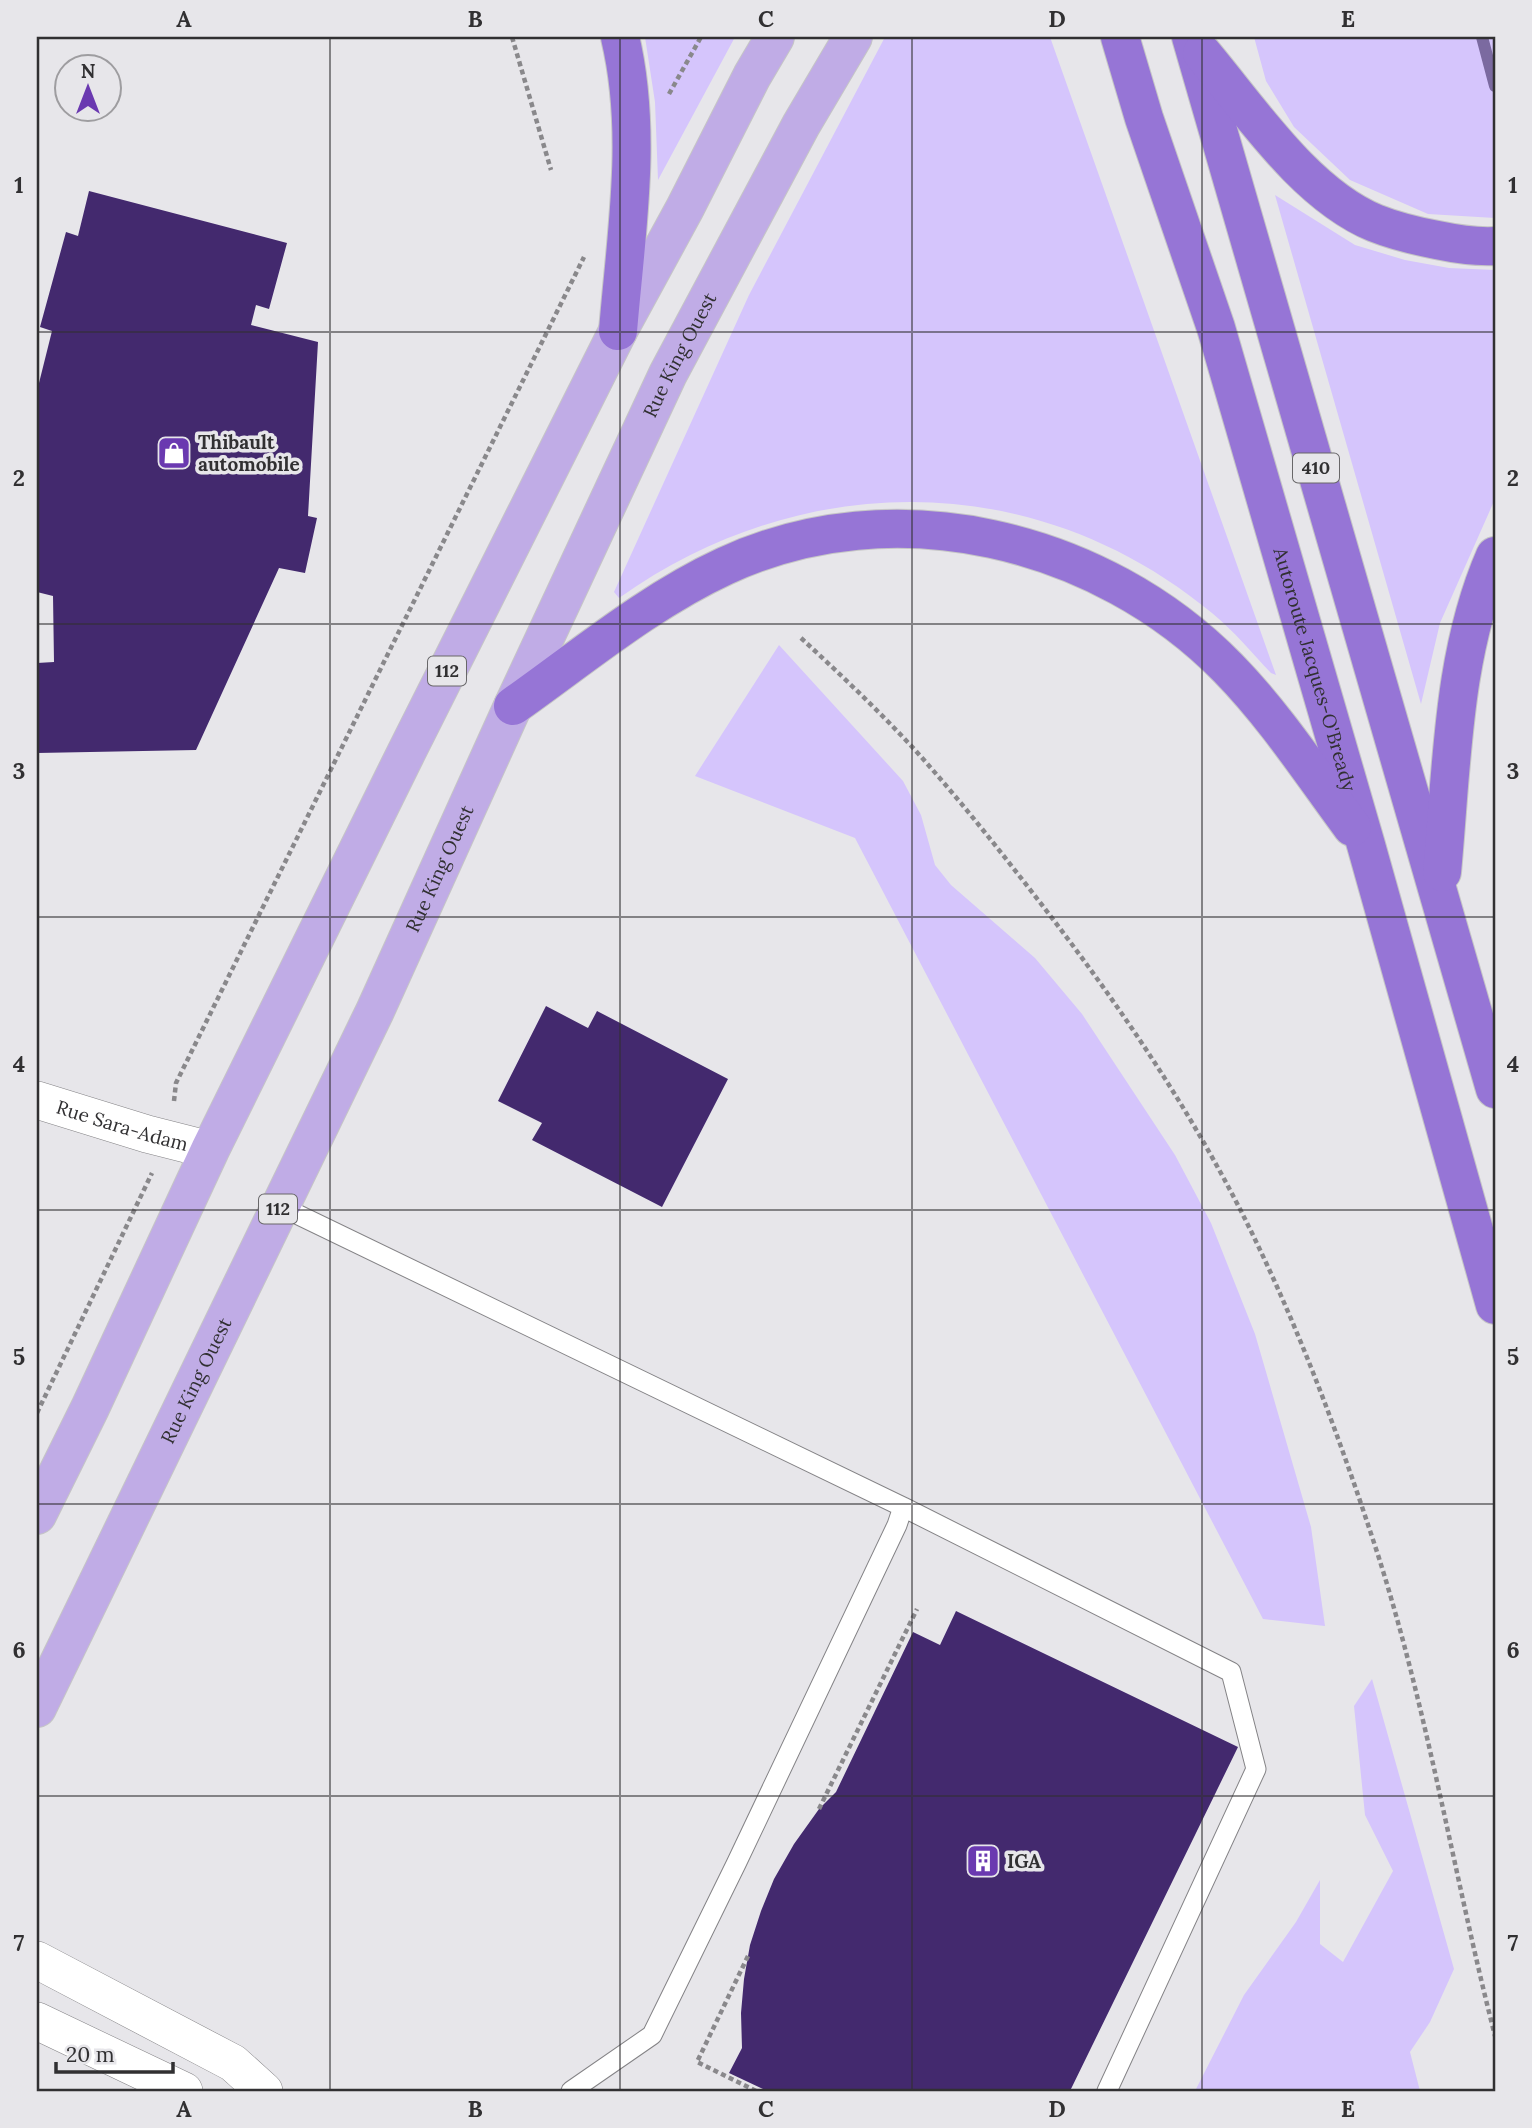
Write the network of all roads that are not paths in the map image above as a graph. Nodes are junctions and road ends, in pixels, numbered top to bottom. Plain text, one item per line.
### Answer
1 (620, 37) edge
2 (775, 37) edge
3 (853, 37) edge
4 (1121, 37) edge
5 (1192, 39) edge
6 (1495, 246) edge
7 (618, 331) junction
8 (1495, 556) edge
9 (513, 706) junction
10 (1366, 845) junction
11 (1440, 895) junction
12 (1495, 1089) edge
13 (37, 1100) edge
14 (210, 1150) junction
15 (279, 1206) junction
16 (1495, 1305) edge
17 (903, 1507) junction
18 (37, 1515) edge
19 (37, 1708) edge
20 (37, 1960) edge
21 (37, 2021) edge
22 (184, 2091) edge
23 (264, 2091) edge
24 (570, 2091) edge
25 (1107, 2091) edge

1 - 7 highway
2 - 7 main road, 112
3 - 9 main road, Rue King Ouest / 112
4 - 10 highway, Autoroute Jacques-O'Bready
5 - 6 highway
5 - 11 highway, 410
7 - 14 main road, 112
8 - 11 highway
9 - 10 highway
9 - 15 main road, Rue King Ouest / 112
10 - 16 highway, Autoroute Jacques-O'Bready
11 - 12 highway, 410
13 - 14 street, Rue Sara-Adam
14 - 18 main road, 112
15 - 17 lane
15 - 19 main road, Rue King Ouest / 112
17 - 24 lane
17 - 25 lane
20 - 23 street
21 - 22 street

